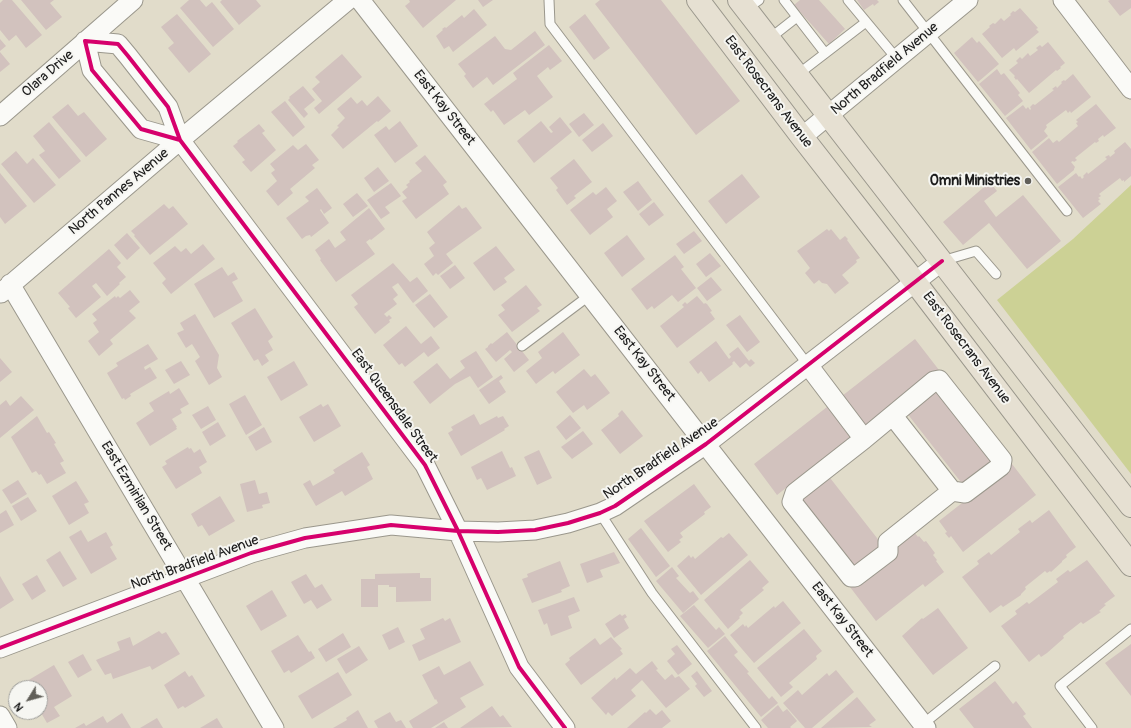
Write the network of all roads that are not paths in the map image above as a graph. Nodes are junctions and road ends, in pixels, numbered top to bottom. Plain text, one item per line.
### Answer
1 (133, 0) edge
2 (348, 0) edge
3 (360, 0) edge
4 (549, 0) edge
5 (698, 0) edge
6 (784, 0) edge
7 (848, 0) edge
8 (903, 0) edge
9 (968, 0) edge
10 (1062, 0) edge
11 (748, 3) edge
12 (797, 17) junction
13 (866, 22) junction
14 (929, 33) junction
15 (769, 39) junction
16 (86, 41) junction
17 (825, 53) junction
18 (897, 59) junction
19 (797, 75) junction
20 (1131, 89) edge
21 (0, 116) edge
22 (828, 116) junction
23 (802, 137) junction
24 (180, 140) junction
25 (1067, 211) dead end
26 (942, 261) junction
27 (996, 274) dead end
28 (916, 282) junction
29 (5, 289) edge
30 (590, 295) junction
31 (522, 346) dead end
32 (808, 365) junction
33 (893, 416) junction
34 (864, 439) junction
35 (706, 444) junction
36 (952, 491) junction
37 (1131, 506) edge
38 (600, 513) junction
39 (458, 531) junction
40 (1131, 565) edge
41 (184, 577) junction
42 (1131, 629) edge
43 (0, 648) edge
44 (995, 666) dead end
45 (0, 716) edge
46 (924, 726) edge
47 (7, 728) edge
48 (274, 728) edge
49 (566, 728) edge
50 (756, 728) edge
51 (1092, 728) edge

1 - 16 street, Olara Drive
2 - 24 street, North Pannes Avenue
3 - 30 street, East Kay Street
4 - 32 lane
5 - 23 main road, East Rosecrans Avenue
6 - 12 lane
7 - 13 lane
8 - 14 lane
9 - 14 street, North Bradfield Avenue
10 - 20 street
11 - 15 main road
12 - 15 lane
12 - 17 lane
13 - 17 lane
13 - 18 lane
14 - 18 street, North Bradfield Avenue
14 - 25 lane
15 - 19 main road
16 - 21 street, Olara Drive
16 - 24 street
16 - 24 street, East Queensdale Street
17 - 19 lane
18 - 22 street, North Bradfield Avenue
19 - 22 main road
22 - 23 street, North Bradfield Avenue
22 - 26 main road
23 - 28 main road, East Rosecrans Avenue
24 - 29 street, North Pannes Avenue
24 - 39 street, East Queensdale Street
26 - 27 lane
26 - 28 street, North Bradfield Avenue
26 - 37 main road
28 - 32 street, North Bradfield Avenue
28 - 40 main road, East Rosecrans Avenue
29 - 41 street, East Ezmirlian Street
30 - 31 lane
30 - 35 street, East Kay Street
32 - 34 street
32 - 35 street, North Bradfield Avenue
33 - 34 street
33 - 36 street
33 - 36 street
34 - 36 street
35 - 38 street, North Bradfield Avenue
35 - 46 street, East Kay Street
38 - 39 street, North Bradfield Avenue
38 - 50 lane
39 - 41 street, North Bradfield Avenue
39 - 49 street, East Queensdale Street
41 - 43 street, North Bradfield Avenue
41 - 48 street, East Ezmirlian Street
42 - 51 lane
44 - 46 lane
45 - 47 street

